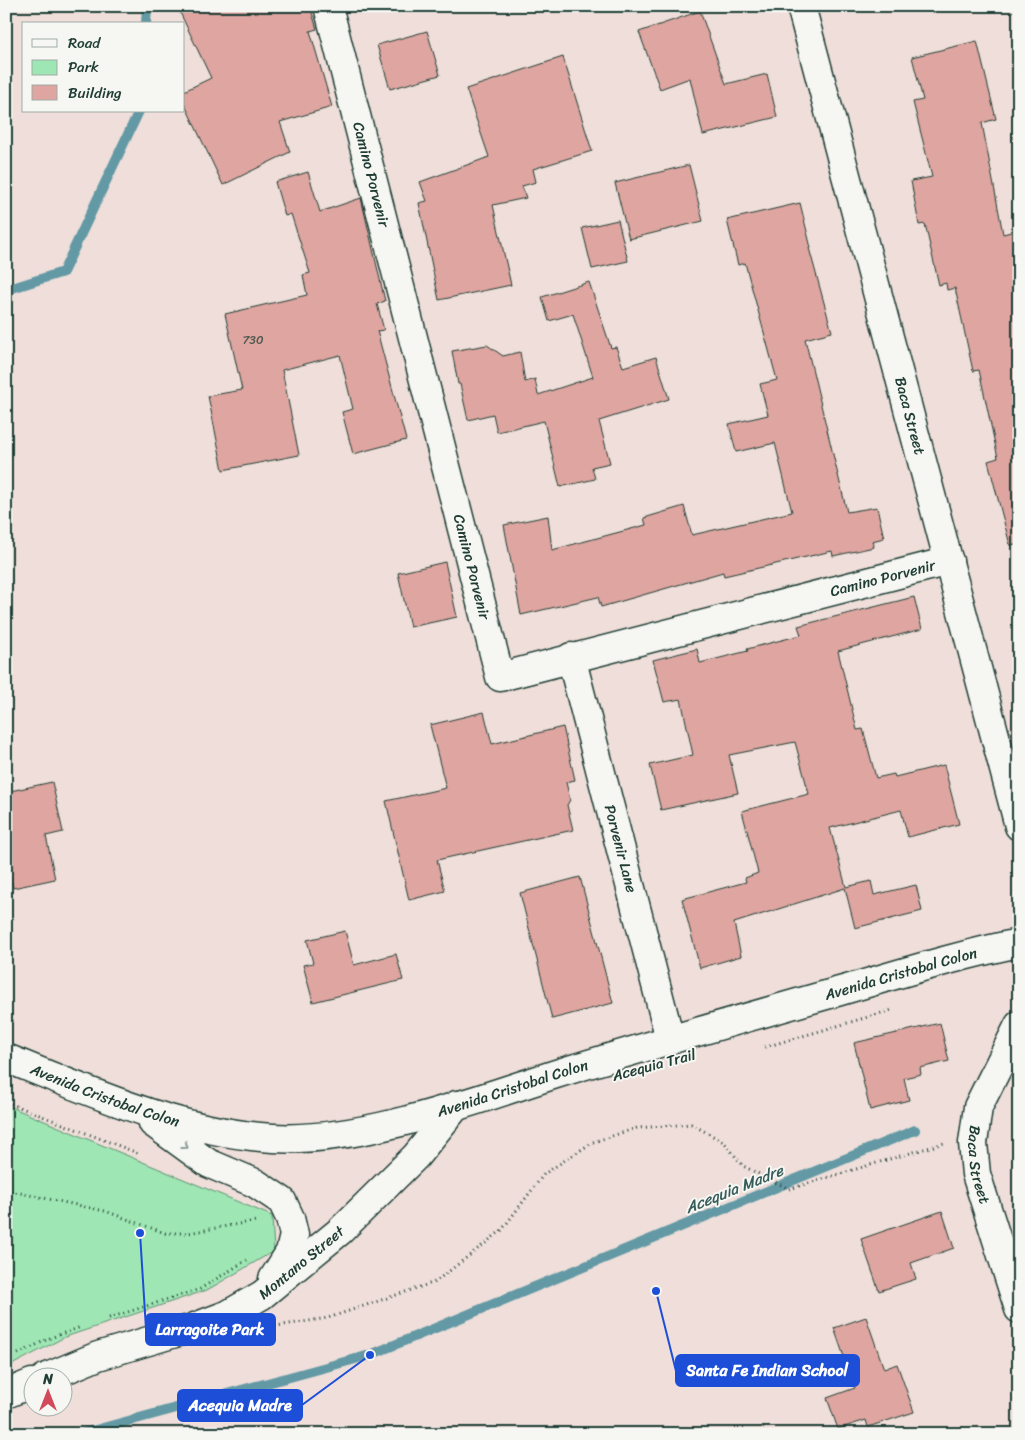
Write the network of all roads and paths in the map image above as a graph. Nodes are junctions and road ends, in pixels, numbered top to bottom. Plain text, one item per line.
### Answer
1 (328, 6) edge
2 (801, 6) edge
3 (949, 561) junction
4 (571, 657) junction
5 (1019, 826) edge
6 (1019, 943) edge
7 (901, 1008) dead end
8 (1019, 1025) edge
9 (670, 1039) junction
10 (759, 1048) dead end
11 (6, 1058) edge
12 (6, 1102) edge
13 (457, 1105) junction
14 (132, 1107) junction
15 (945, 1143) dead end
16 (143, 1155) dead end
17 (6, 1190) edge
18 (265, 1220) dead end
19 (250, 1258) dead end
20 (262, 1295) junction
21 (1019, 1309) edge
22 (106, 1319) dead end
23 (269, 1322) dead end
24 (87, 1325) dead end
25 (15, 1355) dead end
26 (69, 1368) edge
27 (22, 1387) edge
28 (6, 1394) edge

1 - 4 street, Camino Porvenir
2 - 3 street, Baca Street
3 - 4 street, Camino Porvenir
3 - 5 street, Baca Street
4 - 9 street, Porvenir Lane
6 - 9 street, Avenida Cristobal Colon
7 - 10 path
8 - 21 street, Baca Street
9 - 13 street, Avenida Cristobal Colon
11 - 14 street, Avenida Cristobal Colon
12 - 16 path
13 - 14 street, Avenida Cristobal Colon
13 - 20 street, Montano Street
14 -> 20 street
15 - 23 path
17 - 18 path
19 - 22 path
20 - 26 street, Montano Street
24 - 25 path
27 - 28 street

